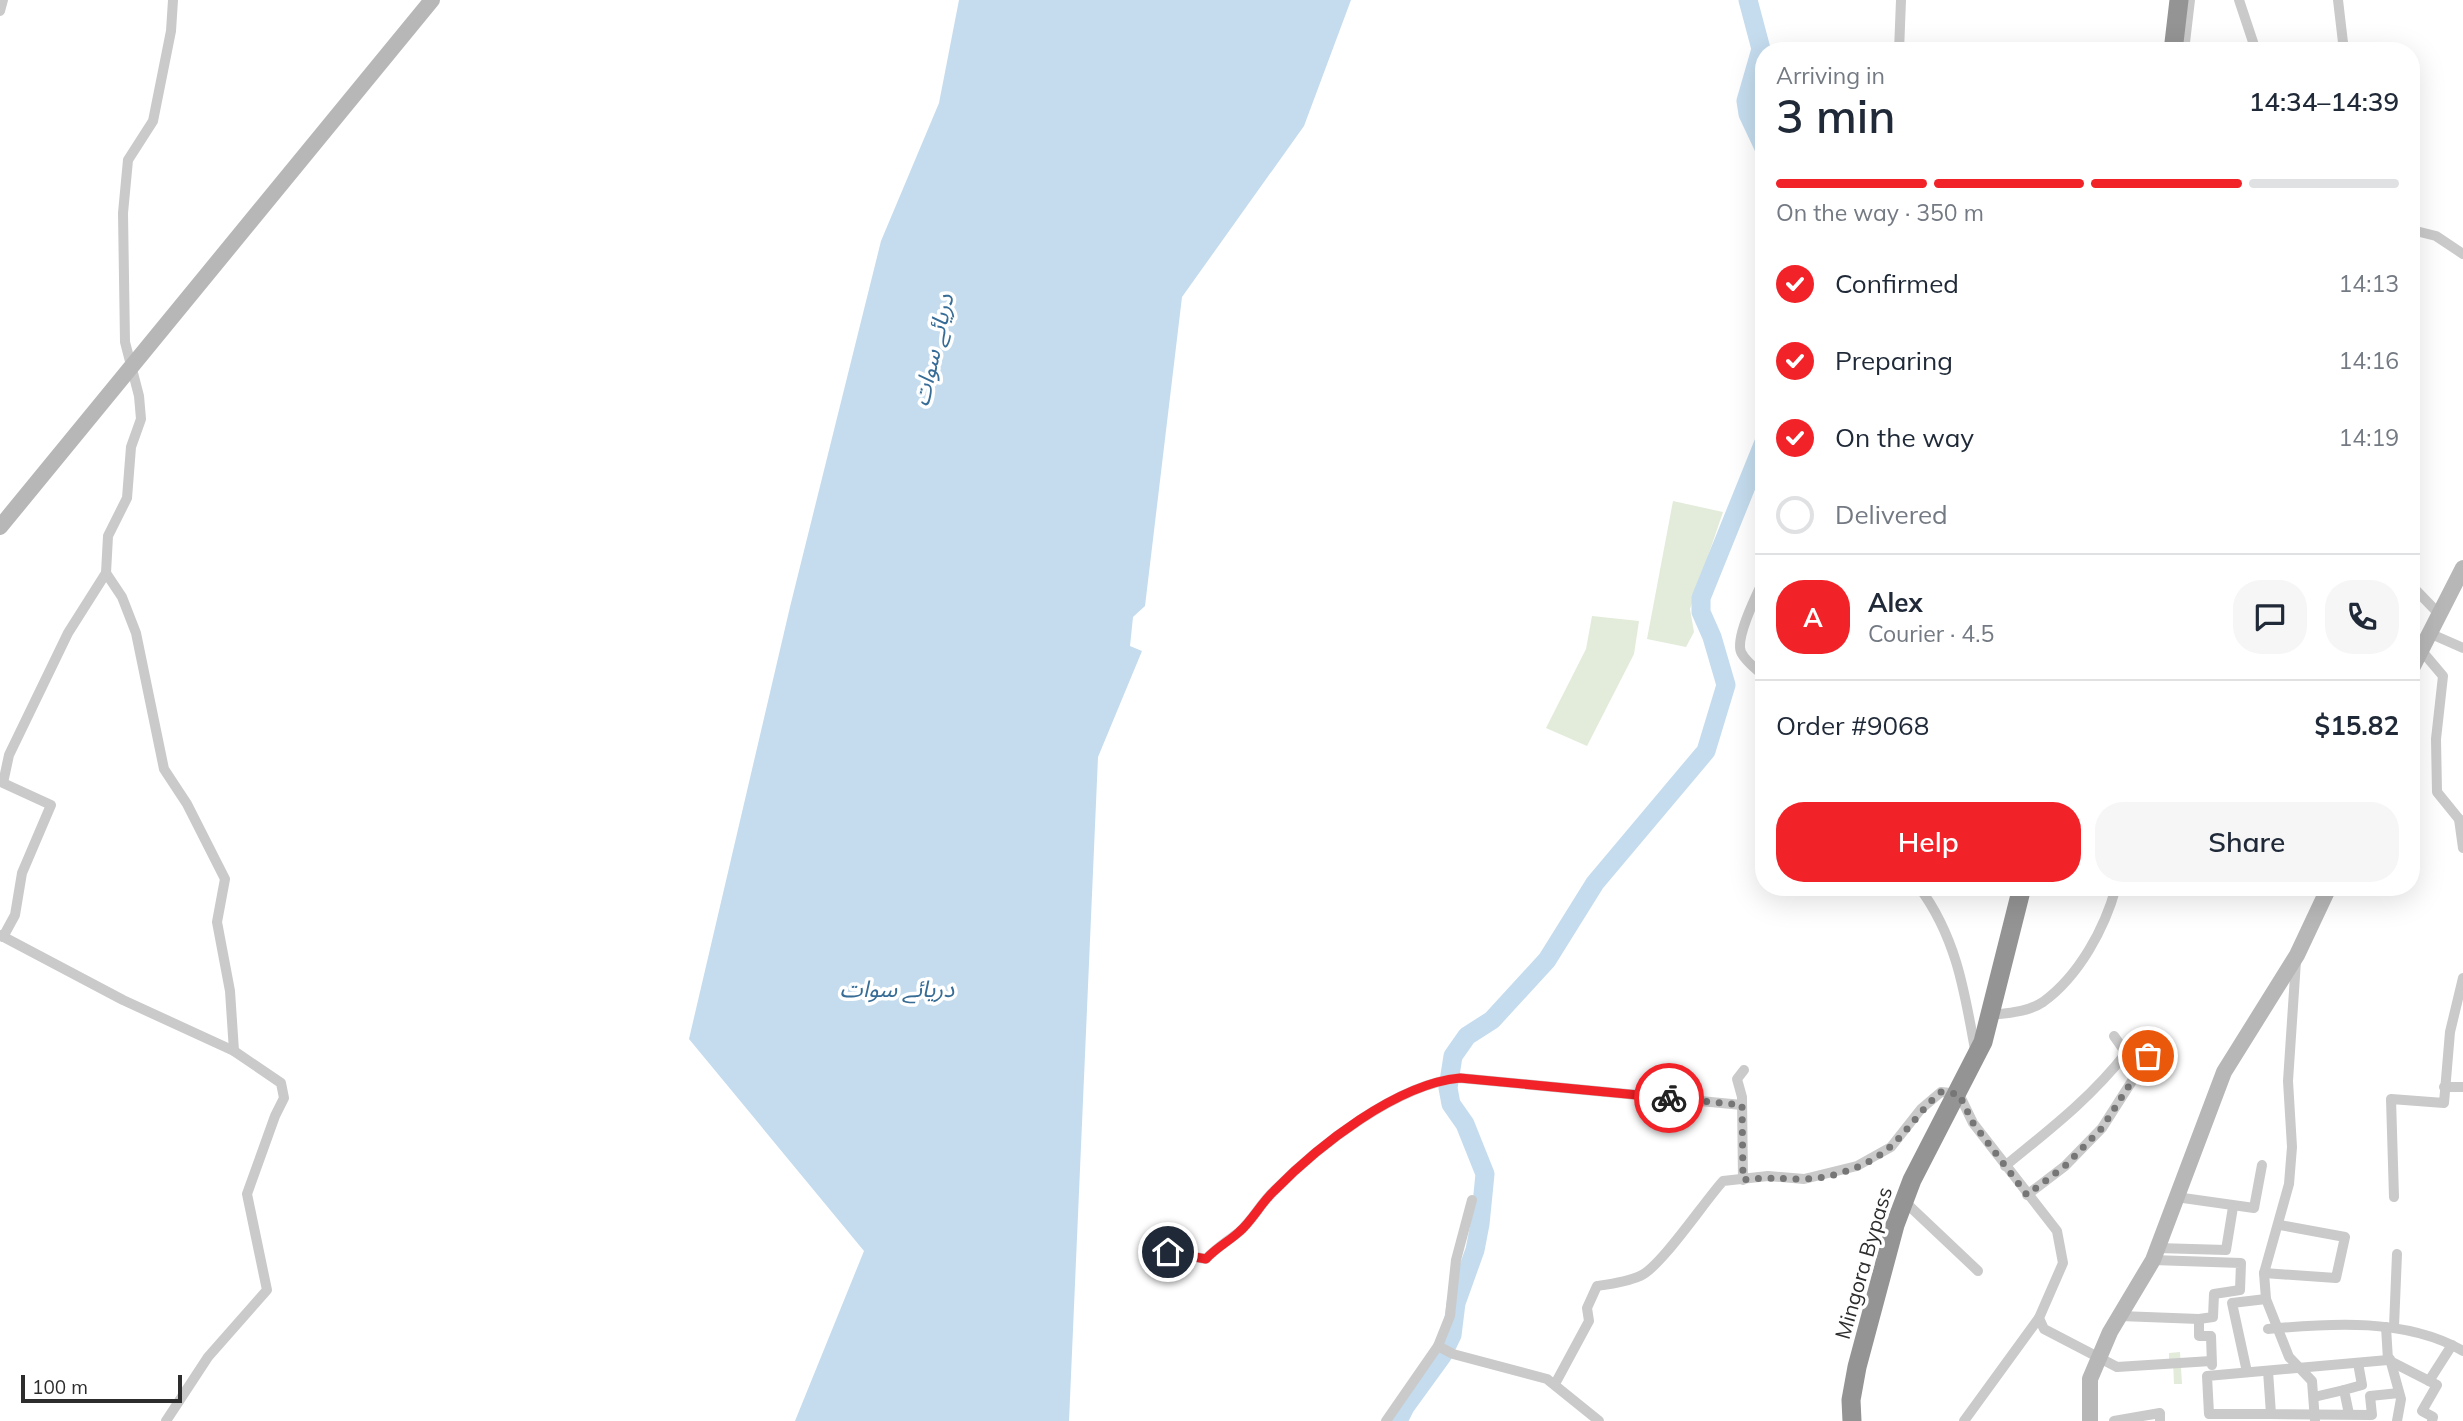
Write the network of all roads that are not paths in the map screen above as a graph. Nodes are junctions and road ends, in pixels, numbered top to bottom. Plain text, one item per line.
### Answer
1 (4, 0) edge
2 (173, 0) edge
3 (432, 0) edge
4 (1901, 0) edge
5 (2170, 0) edge
6 (2179, 0) edge
7 (2190, 0) edge
8 (2239, 0) edge
9 (2338, 0) edge
10 (0, 11) edge
11 (1899, 42) edge
12 (2166, 42) edge
13 (2182, 42) edge
14 (2184, 42) edge
15 (2253, 42) edge
16 (2343, 42) edge
17 (2420, 232) edge
18 (2463, 254) edge
19 (131, 367) junction
20 (0, 527) edge
21 (2463, 568) edge
22 (106, 573) junction
23 (2420, 594) edge
24 (1755, 599) edge
25 (2439, 614) junction
26 (2429, 633) junction
27 (2463, 648) edge
28 (2421, 650) joint
29 (1755, 668) edge
30 (2461, 822) edge
31 (2463, 848) edge
32 (1924, 896) edge
33 (2020, 896) edge
34 (2112, 896) edge
35 (2325, 896) edge
36 (1, 936) edge
37 (2297, 955) junction
38 (2463, 978) edge
39 (1991, 1015) junction
40 (2114, 1036) dead end
41 (234, 1051) junction
42 (2148, 1056) dead end
43 (1976, 1057) junction
44 (1744, 1070) dead end
45 (2444, 1087) junction
46 (2463, 1087) edge
47 (1959, 1094) junction
48 (1742, 1105) junction
49 (2262, 1165) dead end
50 (2005, 1166) junction
51 (1743, 1180) junction
52 (2027, 1195) junction
53 (2176, 1197) junction
54 (2394, 1197) dead end
55 (1472, 1200) dead end
56 (1904, 1200) junction
57 (2233, 1207) junction
58 (2280, 1225) junction
59 (1168, 1252) dead end
60 (2155, 1254) junction
61 (2397, 1254) dead end
62 (1978, 1271) dead end
63 (2264, 1273) junction
64 (2266, 1299) junction
65 (2120, 1316) junction
66 (2039, 1318) junction
67 (2199, 1319) junction
68 (2390, 1327) junction
69 (2272, 1329) junction
70 (2452, 1345) junction
71 (1438, 1346) junction
72 (2463, 1351) edge
73 (2100, 1355) junction
74 (2389, 1360) junction
75 (2211, 1361) junction
76 (2358, 1363) junction
77 (2301, 1370) junction
78 (2268, 1371) junction
79 (2247, 1372) junction
80 (2212, 1375) junction
81 (2429, 1381) junction
82 (1555, 1384) junction
83 (2344, 1390) junction
84 (2399, 1393) junction
85 (2314, 1397) junction
86 (2271, 1414) junction
87 (2349, 1414) junction
88 (2314, 1417) edge
89 (166, 1421) edge
90 (1386, 1421) edge
91 (1599, 1421) edge
92 (1852, 1421) edge
93 (1964, 1421) edge
94 (2090, 1421) edge
95 (2115, 1421) edge
96 (2160, 1421) edge
97 (2397, 1421) edge
98 (2432, 1421) edge

1 - 10 street
2 - 19 street
3 - 19 main road
4 - 11 street
5 - 12 street
6 - 13 highway
7 - 14 street
8 - 15 street
9 - 16 street
17 - 18 street
19 - 20 main road
19 - 22 street
21 - 25 main road
22 - 36 street
22 - 41 street
23 - 25 street
24 - 29 street
25 - 26 main road
26 - 27 street
26 - 28 main road
28 - 30 street
30 - 31 street
32 - 43 street
33 - 39 highway, Mingora Bypass
34 - 39 street
35 - 37 main road
36 - 41 street
37 - 53 main road
37 - 58 street
38 - 45 street
39 - 43 highway, Mingora Bypass
40 - 50 street
41 - 89 street
42 - 52 street
43 - 47 highway, Mingora Bypass
44 - 48 street
45 - 46 street
45 - 54 street
47 - 50 street
47 - 51 street
47 - 56 highway, Mingora Bypass
48 - 51 street
48 - 59 street
49 - 57 street
50 - 52 street
51 - 82 street
52 - 66 street
53 - 57 street
53 - 60 main road
55 - 71 street
56 - 62 street
56 - 92 highway, Mingora Bypass
57 - 60 street
58 - 63 street
58 - 63 street
60 - 65 main road
60 - 67 street
61 - 68 street
63 - 64 street
64 - 69 street
64 - 79 street
65 - 67 street
65 - 73 main road
66 - 73 street
66 - 93 street
67 - 75 street
68 - 69 street
68 - 70 street
68 - 74 street
69 - 77 street
70 - 72 street
70 - 81 street
71 - 82 street
71 - 90 street
73 - 75 street
73 - 94 main road
74 - 76 street
74 - 81 street
74 - 84 street
75 - 80 street
76 - 77 street
76 - 83 street
77 - 78 street
77 - 85 street
78 - 79 street
78 - 86 street
79 - 80 street
80 - 86 street
81 - 98 street
82 - 91 street
83 - 85 street
83 - 87 street
84 - 87 street
84 - 97 street
85 - 88 street
86 - 88 street
87 - 88 street
95 - 96 street

